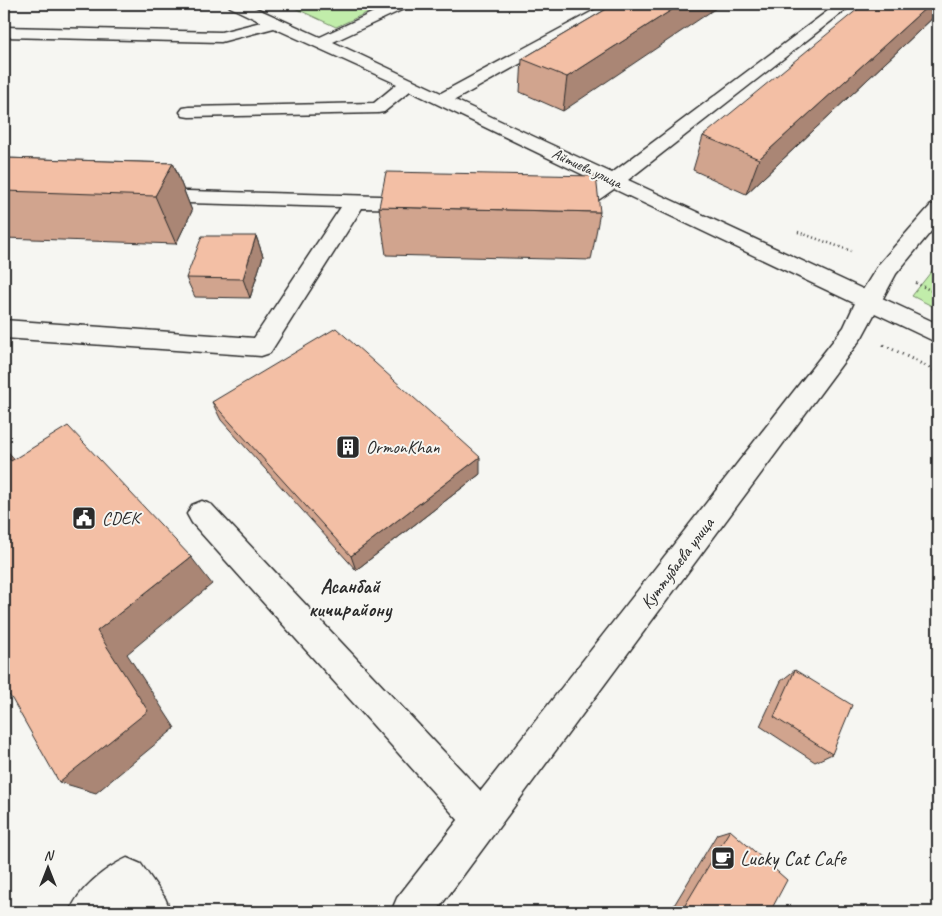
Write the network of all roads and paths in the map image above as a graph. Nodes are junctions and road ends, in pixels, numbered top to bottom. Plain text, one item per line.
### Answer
1 (234, 4) edge
2 (403, 4) edge
3 (617, 4) edge
4 (846, 4) edge
5 (274, 23) junction
6 (4, 32) edge
7 (319, 43) junction
8 (409, 83) junction
9 (441, 100) junction
10 (189, 112) dead end
11 (614, 180) junction
12 (131, 195) edge
13 (355, 202) junction
14 (432, 203) edge
15 (548, 204) edge
16 (938, 210) edge
17 (910, 280) dead end
18 (938, 294) edge
19 (868, 301) junction
20 (4, 329) edge
21 (938, 334) edge
22 (882, 344) dead end
23 (938, 372) edge
24 (202, 514) dead end
25 (482, 819) junction
26 (90, 912) edge
27 (151, 912) edge
28 (411, 912) edge

1 - 5 street, Айтиева улица
2 - 7 street
3 - 9 street
4 - 11 street
5 - 6 street
5 - 7 street, Айтиева улица
7 - 8 street, Айтиева улица
8 - 9 street, Айтиева улица
8 - 10 street
9 - 11 street, Айтиева улица
11 - 15 street
11 - 19 street, Айтиева улица
12 - 13 street
13 - 14 street
13 - 20 street
16 - 19 street, Куттубаева улица
17 - 18 path
19 - 21 street, Айтиева улица
19 - 25 street, Куттубаева улица
22 - 23 path
24 - 25 street
25 - 28 street, Куттубаева улица
26 - 27 street

